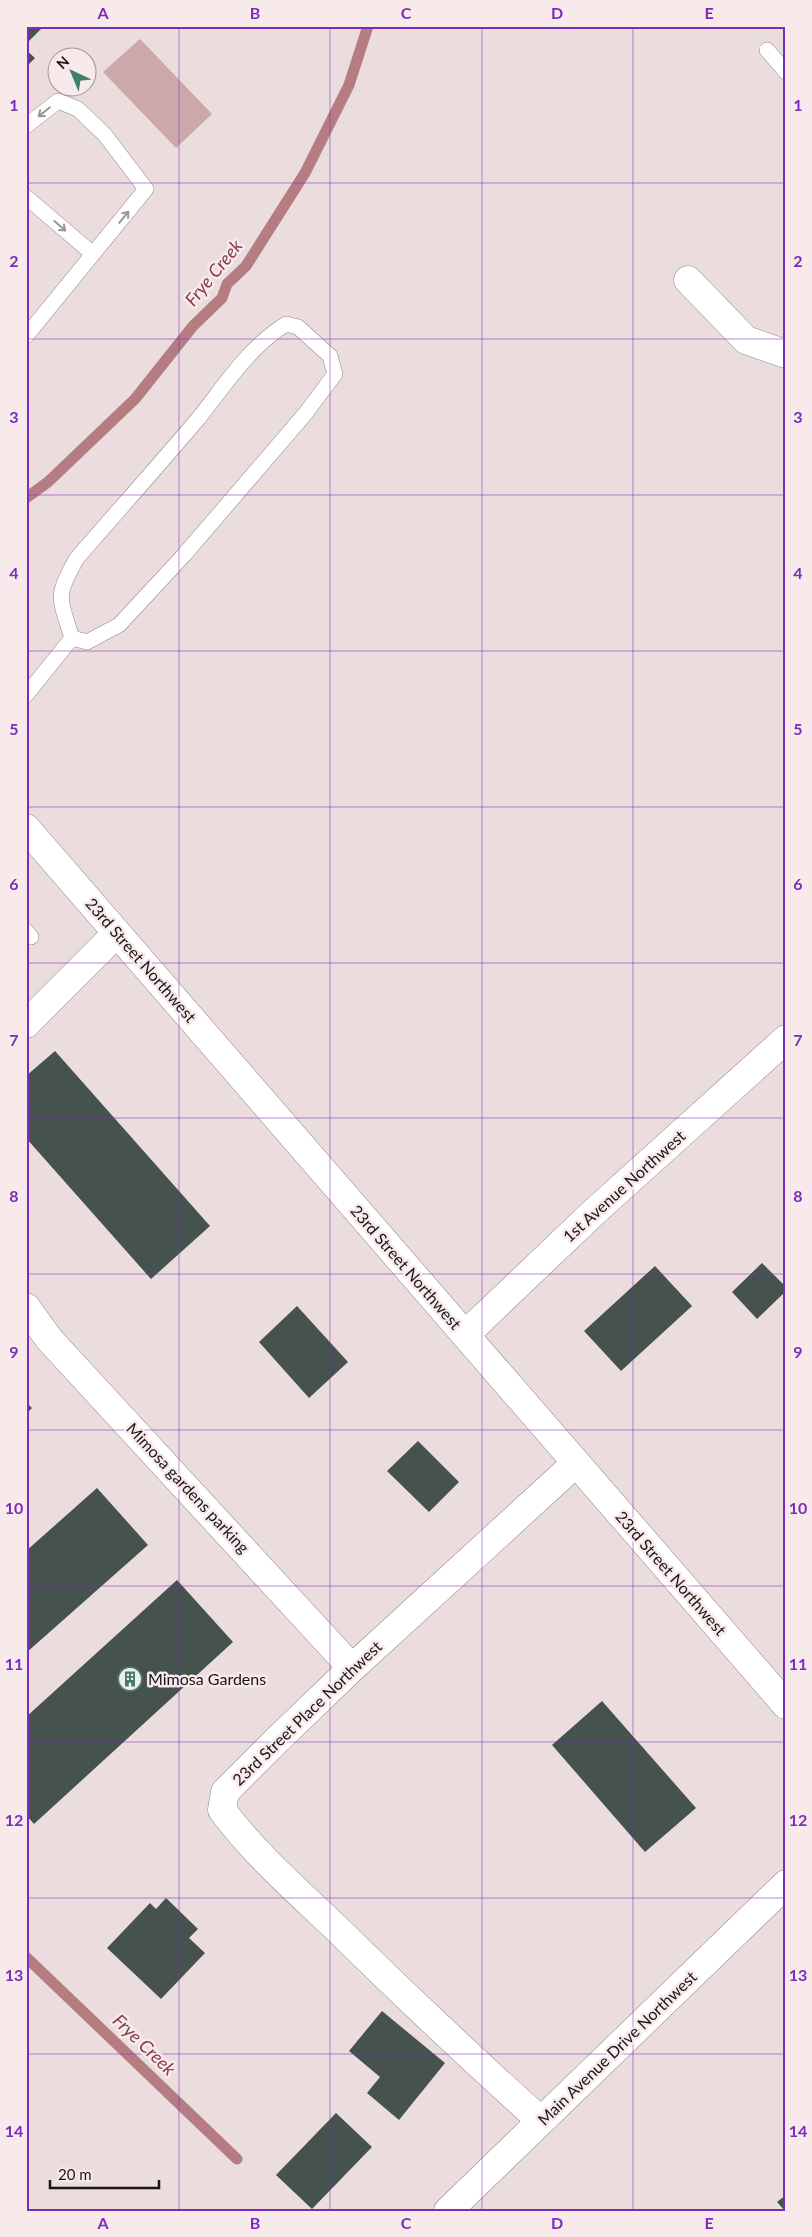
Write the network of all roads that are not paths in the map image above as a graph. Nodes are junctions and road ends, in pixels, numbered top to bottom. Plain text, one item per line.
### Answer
1 (767, 50) dead end
2 (786, 72) edge
3 (26, 126) edge
4 (26, 197) edge
5 (93, 254) junction
6 (688, 280) dead end
7 (26, 336) edge
8 (786, 354) edge
9 (72, 638) junction
10 (26, 695) edge
11 (26, 828) edge
12 (117, 933) junction
13 (26, 1024) edge
14 (786, 1039) edge
15 (26, 1307) edge
16 (464, 1335) junction
17 (576, 1462) junction
18 (352, 1668) junction
19 (786, 1705) edge
20 (786, 1884) edge
21 (541, 2121) junction
22 (448, 2211) edge

1 - 2 lane
5 -> 3 lane
4 -> 5 lane
5 - 7 lane
6 - 8 street
9 - 9 lane
9 - 10 lane
11 - 12 street, 23rd Street Northwest
12 - 13 street
12 - 16 street, 23rd Street Northwest
14 - 16 street, 1st Avenue Northwest
15 - 18 street, Mimosa gardens parking
16 - 17 street, 23rd Street Northwest
17 - 18 street, 23rd Street Place Northwest
17 - 19 street, 23rd Street Northwest
18 - 21 street, 23rd Street Place Northwest
20 - 21 street, Main Avenue Drive Northwest
21 - 22 street, Main Avenue Drive Northwest

